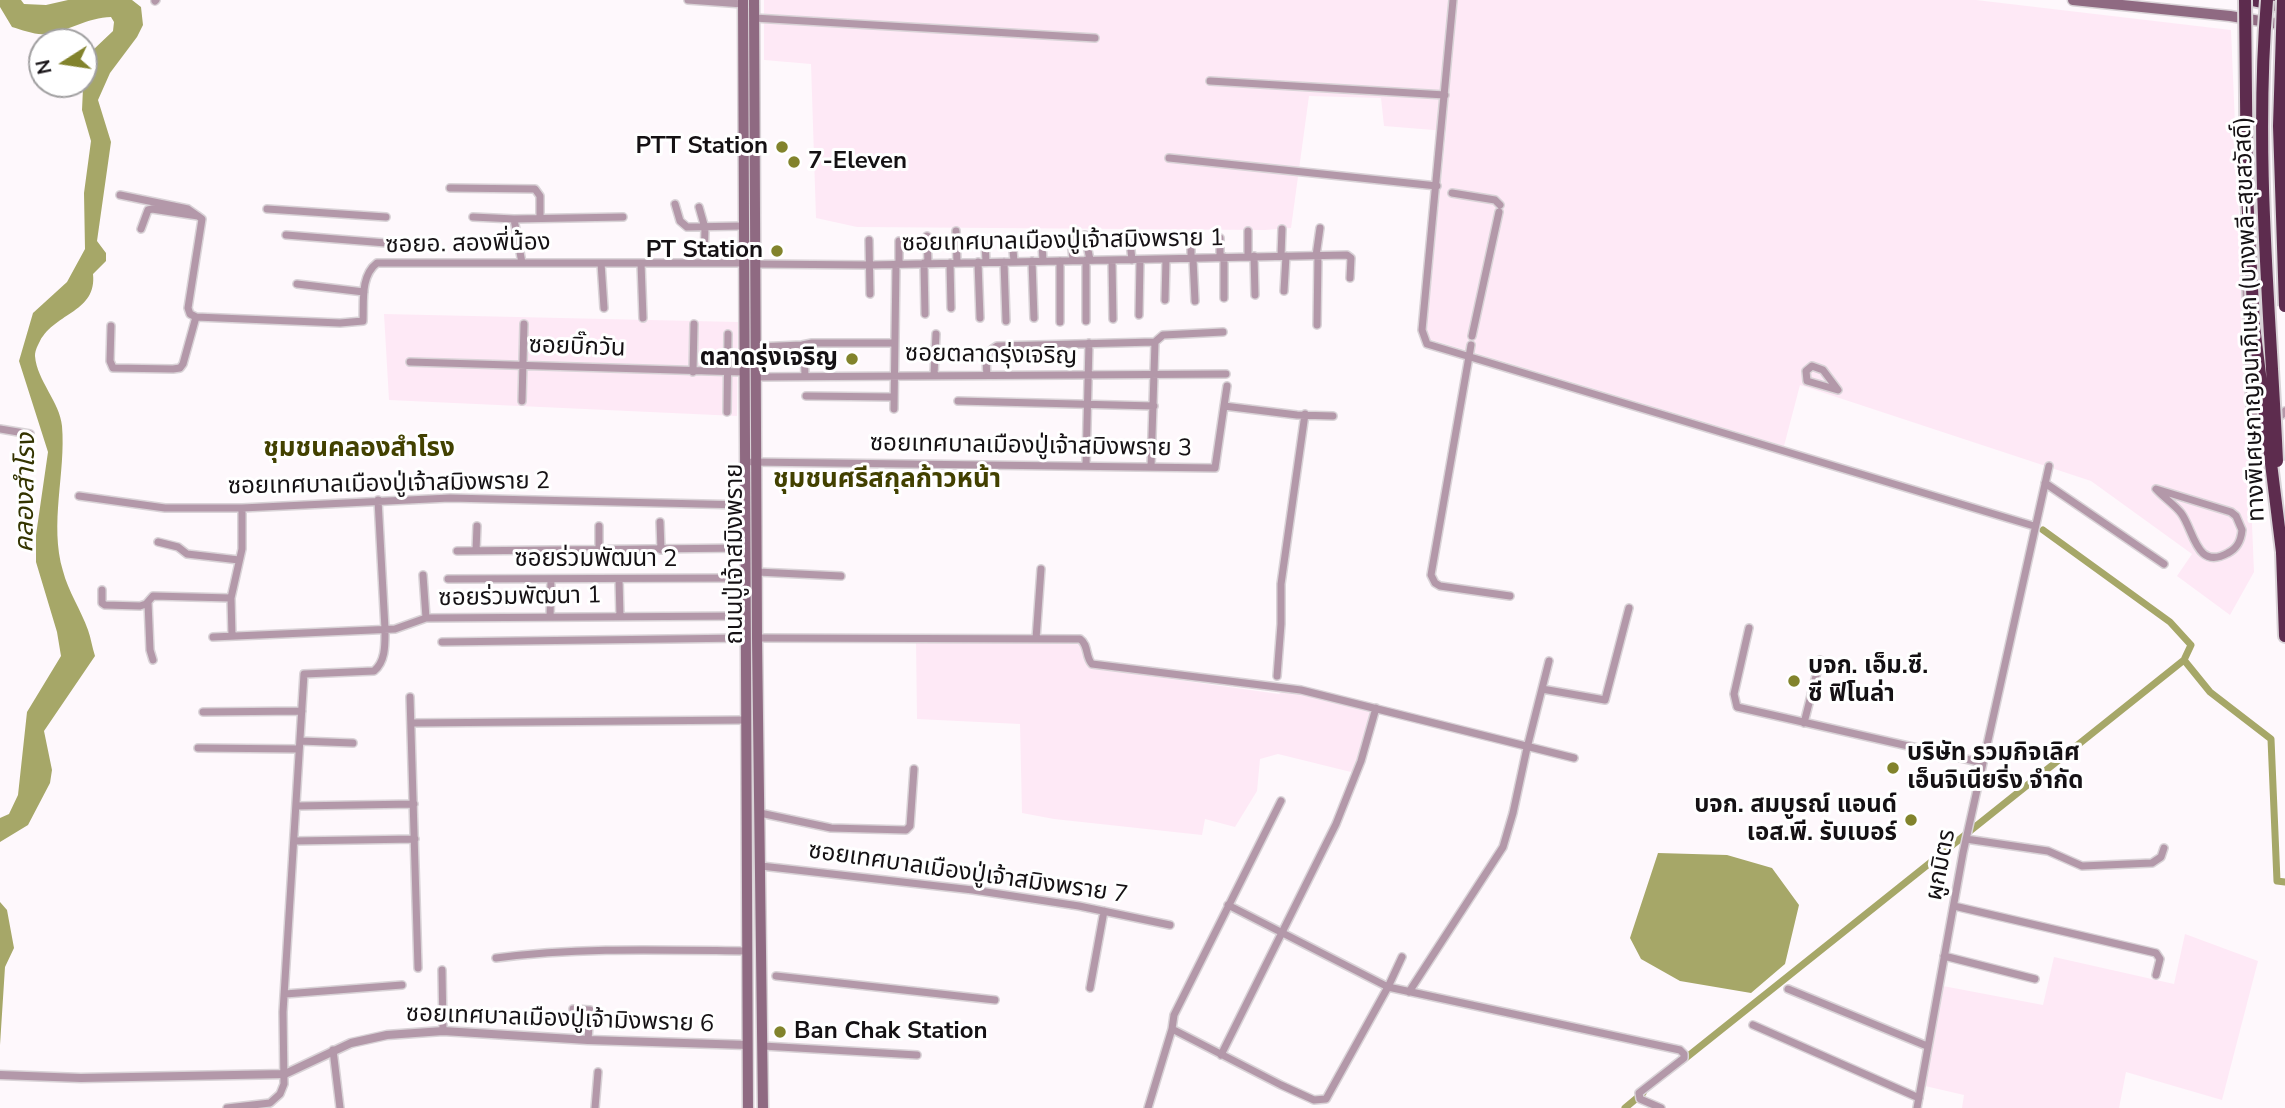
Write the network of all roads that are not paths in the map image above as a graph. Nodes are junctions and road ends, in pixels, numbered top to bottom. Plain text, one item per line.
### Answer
1 (688, 0) edge
2 (754, 0) edge
3 (1453, 0) edge
4 (2073, 0) edge
5 (2245, 0) edge
6 (2252, 0) edge
7 (2267, 0) edge
8 (2283, 0) edge
9 (743, 2) edge
10 (2285, 7) edge
11 (754, 18) junction
12 (2242, 18) junction
13 (2285, 25) edge
14 (1095, 38) dead end
15 (1210, 81) dead end
16 (1445, 95) junction
17 (748, 107) junction
18 (1169, 158) dead end
19 (1437, 186) junction
20 (450, 188) dead end
21 (1452, 193) dead end
22 (120, 195) dead end
23 (675, 204) dead end
24 (699, 207) dead end
25 (267, 209) dead end
26 (198, 216) junction
27 (386, 216) dead end
28 (473, 217) dead end
29 (623, 217) dead end
30 (540, 218) junction
31 (514, 219) junction
32 (743, 226) junction
33 (705, 228) junction
34 (1320, 228) dead end
35 (141, 229) dead end
36 (1282, 229) dead end
37 (956, 231) dead end
38 (1248, 231) dead end
39 (286, 235) dead end
40 (1085, 235) dead end
41 (927, 236) dead end
42 (1071, 237) dead end
43 (1220, 237) dead end
44 (1012, 239) dead end
45 (869, 240) dead end
46 (898, 241) dead end
47 (985, 242) dead end
48 (1130, 242) dead end
49 (386, 243) dead end
50 (1042, 243) dead end
51 (1191, 244) dead end
52 (1283, 256) junction
53 (1317, 256) junction
54 (1251, 257) junction
55 (1222, 258) junction
56 (1166, 259) junction
57 (1192, 259) junction
58 (1073, 260) junction
59 (1088, 260) junction
60 (1112, 260) junction
61 (1136, 260) junction
62 (1014, 261) junction
63 (1032, 261) junction
64 (1043, 261) junction
65 (1060, 261) junction
66 (982, 262) junction
67 (1004, 262) junction
68 (601, 263) junction
69 (704, 263) junction
70 (743, 263) junction
71 (926, 263) junction
72 (953, 263) junction
73 (522, 264) junction
74 (641, 264) junction
75 (755, 264) junction
76 (897, 264) junction
77 (870, 265) junction
78 (1350, 278) dead end
79 (297, 284) dead end
80 (1284, 291) dead end
81 (364, 292) junction
82 (870, 294) dead end
83 (1255, 295) dead end
84 (1224, 298) dead end
85 (1165, 300) dead end
86 (1195, 301) dead end
87 (2285, 306) edge
88 (604, 308) dead end
89 (951, 309) dead end
90 (925, 314) dead end
91 (1139, 315) dead end
92 (196, 317) junction
93 (643, 318) dead end
94 (980, 318) dead end
95 (1034, 318) dead end
96 (1113, 319) dead end
97 (1006, 321) dead end
98 (1086, 321) dead end
99 (1060, 322) dead end
100 (524, 324) dead end
101 (694, 324) dead end
102 (1317, 325) dead end
103 (111, 326) dead end
104 (1223, 332) dead end
105 (728, 334) dead end
106 (936, 334) dead end
107 (894, 342) junction
108 (1154, 342) junction
109 (1089, 343) junction
110 (804, 345) junction
111 (756, 347) junction
112 (1468, 357) junction
113 (410, 362) dead end
114 (523, 365) junction
115 (1806, 371) joint
116 (693, 372) junction
117 (727, 372) junction
118 (743, 372) junction
119 (1226, 374) dead end
120 (893, 375) junction
121 (934, 375) junction
122 (987, 375) junction
123 (805, 376) junction
124 (1155, 376) junction
125 (756, 377) junction
126 (1089, 377) junction
127 (1227, 386) dead end
128 (806, 396) dead end
129 (893, 397) junction
130 (522, 401) dead end
131 (958, 401) dead end
132 (1088, 404) junction
133 (1154, 406) junction
134 (1224, 406) junction
135 (894, 410) dead end
136 (2285, 411) edge
137 (727, 412) dead end
138 (1306, 414) junction
139 (1333, 416) dead end
140 (0, 429) edge
141 (30, 434) dead end
142 (743, 462) junction
143 (757, 462) junction
144 (1086, 465) junction
145 (2049, 466) dead end
146 (1151, 467) junction
147 (2045, 483) junction
148 (2156, 489) joint
149 (79, 496) dead end
150 (378, 500) junction
151 (744, 505) junction
152 (242, 508) junction
153 (660, 522) dead end
154 (477, 526) dead end
155 (599, 526) dead end
156 (2034, 526) junction
157 (158, 542) dead end
158 (744, 548) junction
159 (599, 550) junction
160 (661, 550) junction
161 (457, 551) dead end
162 (476, 551) junction
163 (2282, 552) junction
164 (239, 560) junction
165 (2164, 564) dead end
166 (1041, 569) dead end
167 (757, 572) junction
168 (423, 575) dead end
169 (841, 576) dead end
170 (744, 578) junction
171 (448, 579) dead end
172 (620, 579) junction
173 (551, 580) junction
174 (102, 590) dead end
175 (1510, 596) dead end
176 (231, 598) junction
177 (148, 602) junction
178 (1629, 608) dead end
179 (745, 616) junction
180 (550, 617) junction
181 (620, 617) junction
182 (426, 618) junction
183 (1749, 628) dead end
184 (385, 629) junction
185 (745, 633) junction
186 (757, 633) junction
187 (213, 636) dead end
188 (232, 636) junction
189 (2285, 636) edge
190 (1036, 639) junction
191 (442, 642) dead end
192 (153, 660) dead end
193 (1820, 660) dead end
194 (1549, 661) dead end
195 (1277, 676) dead end
196 (1542, 689) junction
197 (410, 697) dead end
198 (1376, 709) junction
199 (302, 711) junction
200 (203, 712) dead end
201 (746, 720) junction
202 (415, 723) junction
203 (1804, 723) junction
204 (746, 737) junction
205 (759, 737) junction
206 (353, 743) dead end
207 (299, 745) junction
208 (198, 748) dead end
209 (1527, 748) junction
210 (1574, 758) dead end
211 (1983, 763) junction
212 (914, 769) dead end
213 (1282, 801) dead end
214 (414, 804) junction
215 (296, 806) junction
216 (760, 813) junction
217 (1966, 837) junction
218 (415, 839) junction
219 (294, 841) junction
220 (2164, 848) dead end
221 (747, 866) junction
222 (761, 866) junction
223 (1228, 905) junction
224 (1954, 906) junction
225 (1104, 911) junction
226 (1170, 925) dead end
227 (1282, 933) junction
228 (747, 951) junction
229 (1944, 956) junction
230 (1402, 957) dead end
231 (496, 958) dead end
232 (418, 968) dead end
233 (442, 970) dead end
234 (769, 975) junction
235 (2156, 975) dead end
236 (2035, 979) dead end
237 (402, 985) dead end
238 (1388, 987) junction
239 (1090, 988) dead end
240 (1788, 989) dead end
241 (1409, 992) junction
242 (285, 994) junction
243 (995, 1000) dead end
244 (573, 1009) dead end
245 (1753, 1025) dead end
246 (1172, 1029) junction
247 (443, 1031) junction
248 (587, 1040) junction
249 (748, 1045) junction
250 (763, 1046) junction
251 (1927, 1046) junction
252 (333, 1050) junction
253 (917, 1055) dead end
254 (1221, 1055) junction
255 (598, 1072) dead end
256 (285, 1074) junction
257 (0, 1075) edge
258 (1919, 1098) junction
259 (227, 1108) edge
260 (340, 1108) edge
261 (595, 1108) edge
262 (748, 1108) edge
263 (763, 1108) edge
264 (1148, 1108) edge
265 (1661, 1108) edge
266 (1917, 1108) edge

1 - 9 street
2 - 11 main road, ถนนปู่เจ้าสมิงพราย
3 - 16 street
4 - 12 main road
5 - 163 highway, bridge
6 - 10 highway
7 - 163 highway, ทางพิเศษกาญจนาภิเษก (บางพลี-สุขสวัสดิ์), bridge
8 - 87 highway, ทางพิเศษกาญจนาภิเษก (บางพลี-สุขสวัสดิ์), bridge
9 - 17 main road, ถนนปู่เจ้าสมิงพราย
11 - 14 street
11 - 17 main road, ถนนปู่เจ้าสมิงพราย
12 - 13 main road
12 - 136 street
15 - 16 street
16 - 19 street
17 - 32 main road, ถนนปู่เจ้าสมิงพราย
17 - 75 main road, ถนนปู่เจ้าสมิงพราย
18 - 19 street
19 - 112 street
20 - 30 street
21 - 112 street
22 - 26 street
23 - 33 street
24 - 33 street
25 - 27 street
26 - 35 street
26 - 92 street
28 - 31 street
29 - 30 street
30 - 31 street
31 - 73 street
32 - 33 street
32 - 70 main road, ถนนปู่เจ้าสมิงพราย
33 - 69 street
34 - 53 street
36 - 52 street
37 - 72 street
38 - 54 street
39 - 49 street
40 - 59 street
41 - 71 street
42 - 58 street
43 - 55 street
44 - 62 street
45 - 77 street
46 - 76 street
47 - 66 street
48 - 61 street
50 - 64 street
51 - 57 street
52 - 53 street, ซอยเทศบาลเมืองปู่เจ้าสมิงพราย 1
52 - 54 street, ซอยเทศบาลเมืองปู่เจ้าสมิงพราย 1
52 - 80 street
53 - 78 street, ซอยเทศบาลเมืองปู่เจ้าสมิงพราย 1
53 - 102 street
54 - 55 street, ซอยเทศบาลเมืองปู่เจ้าสมิงพราย 1
54 - 83 street
55 - 57 street, ซอยเทศบาลเมืองปู่เจ้าสมิงพราย 1
55 - 84 street
56 - 57 street, ซอยเทศบาลเมืองปู่เจ้าสมิงพราย 1
56 - 61 street, ซอยเทศบาลเมืองปู่เจ้าสมิงพราย 1
56 - 85 street
57 - 86 street
58 - 59 street, ซอยเทศบาลเมืองปู่เจ้าสมิงพราย 1
58 - 65 street, ซอยเทศบาลเมืองปู่เจ้าสมิงพราย 1
59 - 60 street, ซอยเทศบาลเมืองปู่เจ้าสมิงพราย 1
59 - 98 street
60 - 61 street, ซอยเทศบาลเมืองปู่เจ้าสมิงพราย 1
60 - 96 street
61 - 91 street
62 - 63 street, ซอยเทศบาลเมืองปู่เจ้าสมิงพราย 1
62 - 67 street, ซอยเทศบาลเมืองปู่เจ้าสมิงพราย 1
63 - 64 street, ซอยเทศบาลเมืองปู่เจ้าสมิงพราย 1
63 - 95 street
64 - 65 street, ซอยเทศบาลเมืองปู่เจ้าสมิงพราย 1
65 - 99 street
66 - 67 street, ซอยเทศบาลเมืองปู่เจ้าสมิงพราย 1
66 - 72 street, ซอยเทศบาลเมืองปู่เจ้าสมิงพราย 1
66 - 94 street
67 - 97 street
68 - 73 street, ซอยอ. สองพี่น้อง
68 - 74 street, ซอยอ. สองพี่น้อง
68 - 88 street
69 - 70 street, ซอยอ. สองพี่น้อง
69 - 74 street, ซอยอ. สองพี่น้อง
70 - 75 main road
70 - 118 main road, ถนนปู่เจ้าสมิงพราย
71 - 72 street, ซอยเทศบาลเมืองปู่เจ้าสมิงพราย 1
71 - 76 street, ซอยเทศบาลเมืองปู่เจ้าสมิงพราย 1
71 - 90 street
72 - 89 street
73 - 81 street, ซอยอ. สองพี่น้อง
74 - 93 street
75 - 77 street, ซอยเทศบาลเมืองปู่เจ้าสมิงพราย 1
75 - 111 main road, ถนนปู่เจ้าสมิงพราย
76 - 77 street, ซอยเทศบาลเมืองปู่เจ้าสมิงพราย 1
76 - 107 street
77 - 82 street
79 - 81 street
81 - 92 street, ซอยอ. สองพี่น้อง
92 - 103 street
100 - 114 street
101 - 116 street
104 - 108 street
105 - 117 street
106 - 121 street
107 - 110 street, ซอยตลาดรุ่งเจริญ
107 - 120 street
108 - 109 street
108 - 124 street
109 - 122 street
109 - 126 street
110 - 111 street, ซอยตลาดรุ่งเจริญ
110 - 123 street
111 - 125 main road, ถนนปู่เจ้าสมิงพราย
112 - 156 street
112 - 175 street
113 - 114 street, ซอยบิ๊กวัน
114 - 116 street, ซอยบิ๊กวัน
114 - 130 street
115 - 115 street
116 - 117 street, ซอยบิ๊กวัน
117 - 118 street, ซอยบิ๊กวัน
117 - 137 street
118 - 142 main road, ถนนปู่เจ้าสมิงพราย
119 - 124 street, ซอยตลาดรุ่งเจริญ
120 - 121 street, ซอยตลาดรุ่งเจริญ
120 - 123 street, ซอยตลาดรุ่งเจริญ
120 - 129 street
121 - 122 street, ซอยตลาดรุ่งเจริญ
122 - 126 street, ซอยตลาดรุ่งเจริญ
123 - 125 street, ซอยตลาดรุ่งเจริญ
124 - 126 street, ซอยตลาดรุ่งเจริญ
124 - 133 street
125 - 143 main road, ถนนปู่เจ้าสมิงพราย
126 - 132 street
127 - 134 street
128 - 129 street
129 - 135 street
131 - 132 street
132 - 133 street
132 - 144 street
133 - 146 street
134 - 138 street
134 - 146 street, ซอยเทศบาลเมืองปู่เจ้าสมิงพราย 3
138 - 139 street
138 - 195 street
140 - 141 street
142 - 143 street, ซอยเทศบาลเมืองปู่เจ้าสมิงพราย 3
142 - 151 main road, ถนนปู่เจ้าสมิงพราย
143 - 144 street, ซอยเทศบาลเมืองปู่เจ้าสมิงพราย 3
143 - 167 main road, ถนนปู่เจ้าสมิงพราย
144 - 146 street, ซอยเทศบาลเมืองปู่เจ้าสมิงพราย 3
145 - 147 street, ผูกมิตร
147 - 156 street, ผูกมิตร
147 - 165 street
148 - 148 street
149 - 152 street, ซอยเทศบาลเมืองปู่เจ้าสมิงพราย 2
150 - 151 street, ซอยเทศบาลเมืองปู่เจ้าสมิงพราย 2
150 - 152 street, ซอยเทศบาลเมืองปู่เจ้าสมิงพราย 2
150 - 184 street
151 - 158 main road, ถนนปู่เจ้าสมิงพราย
152 - 164 street
153 - 160 street
154 - 162 street
155 - 159 street
156 - 211 street, ผูกมิตร
157 - 164 street
158 - 160 street
158 - 170 main road, ถนนปู่เจ้าสมิงพราย
159 - 160 street
159 - 162 street
161 - 162 street
163 - 189 highway, ทางพิเศษกาญจนาภิเษก (บางพลี-สุขสวัสดิ์)
164 - 176 street
166 - 190 street
167 - 169 street
167 - 186 main road, ถนนปู่เจ้าสมิงพราย
168 - 182 street
170 - 172 street, ซอยร่วมพัฒนา 2
170 - 179 main road, ถนนปู่เจ้าสมิงพราย
171 - 173 street, ซอยร่วมพัฒนา 2
172 - 173 street, ซอยร่วมพัฒนา 2
172 - 181 street
173 - 180 street
174 - 177 street
176 - 177 street
176 - 188 street
177 - 192 street
178 - 196 street
179 - 181 street, ซอยร่วมพัฒนา 1
179 - 185 main road, ถนนปู่เจ้าสมิงพราย
180 - 181 street, ซอยร่วมพัฒนา 1
180 - 182 street, ซอยร่วมพัฒนา 1
182 - 184 street, ซอยร่วมพัฒนา 1
183 - 203 street
184 - 188 street, ซอยร่วมพัฒนา 1
184 - 199 street
185 - 186 main road
185 - 191 street
185 - 201 main road, ถนนปู่เจ้าสมิงพราย
186 - 190 street
186 - 205 main road, ถนนปู่เจ้าสมิงพราย
187 - 188 street, ซอยร่วมพัฒนา 1
190 - 198 street
193 - 203 street
194 - 196 street
196 - 209 street
197 - 202 street
198 - 209 street
198 - 227 street
199 - 200 street
199 - 207 street
201 - 202 street
201 - 204 main road, ถนนปู่เจ้าสมิงพราย
202 - 214 street
203 - 211 street
204 - 205 main road
204 - 221 main road, ถนนปู่เจ้าสมิงพราย
205 - 216 main road, ถนนปู่เจ้าสมิงพราย
206 - 207 street
207 - 208 street
207 - 215 street
209 - 210 street
209 - 241 street
211 - 217 street, ผูกมิตร
212 - 216 street
213 - 223 street
214 - 215 street
214 - 218 street
215 - 219 street
216 - 222 main road, ถนนปู่เจ้าสมิงพราย
217 - 220 street
217 - 224 street, ผูกมิตร
218 - 219 street
218 - 232 street
219 - 242 street
221 - 222 main road
221 - 228 main road, ถนนปู่เจ้าสมิงพราย
222 - 225 street, ซอยเทศบาลเมืองปู่เจ้าสมิงพราย 7
222 - 234 main road, ถนนปู่เจ้าสมิงพราย
223 - 227 street
223 - 246 street
224 - 229 street, ผูกมิตร
224 - 235 street
225 - 226 street, ซอยเทศบาลเมืองปู่เจ้าสมิงพราย 7
225 - 239 street
227 - 238 street
227 - 254 street
228 - 231 street
228 - 249 main road, ถนนปู่เจ้าสมิงพราย
229 - 236 street
229 - 251 street, ผูกมิตร
230 - 238 street
233 - 247 street
234 - 243 street
234 - 250 main road, ถนนปู่เจ้าสมิงพราย
237 - 242 street
238 - 241 street
238 - 254 street
240 - 251 street
241 - 265 street
242 - 256 street
244 - 248 street
245 - 258 street
246 - 254 street
246 - 264 street
247 - 248 street, ซอยเทศบาลเมืองปู่เจ้ามิงพราย 6
247 - 252 street, ซอยเทศบาลเมืองปู่เจ้ามิงพราย 6
248 - 249 street, ซอยเทศบาลเมืองปู่เจ้ามิงพราย 6
249 - 250 main road
249 - 262 main road, ถนนปู่เจ้าสมิงพราย
250 - 253 street
250 - 263 main road, ถนนปู่เจ้าสมิงพราย
251 - 258 street, ผูกมิตร
252 - 256 street, ซอยเทศบาลเมืองปู่เจ้ามิงพราย 6
252 - 260 street
255 - 261 street
256 - 257 street, ซอยเทศบาลเมืองปู่เจ้ามิงพราย 6
256 - 259 street
258 - 266 street, ผูกมิตร

